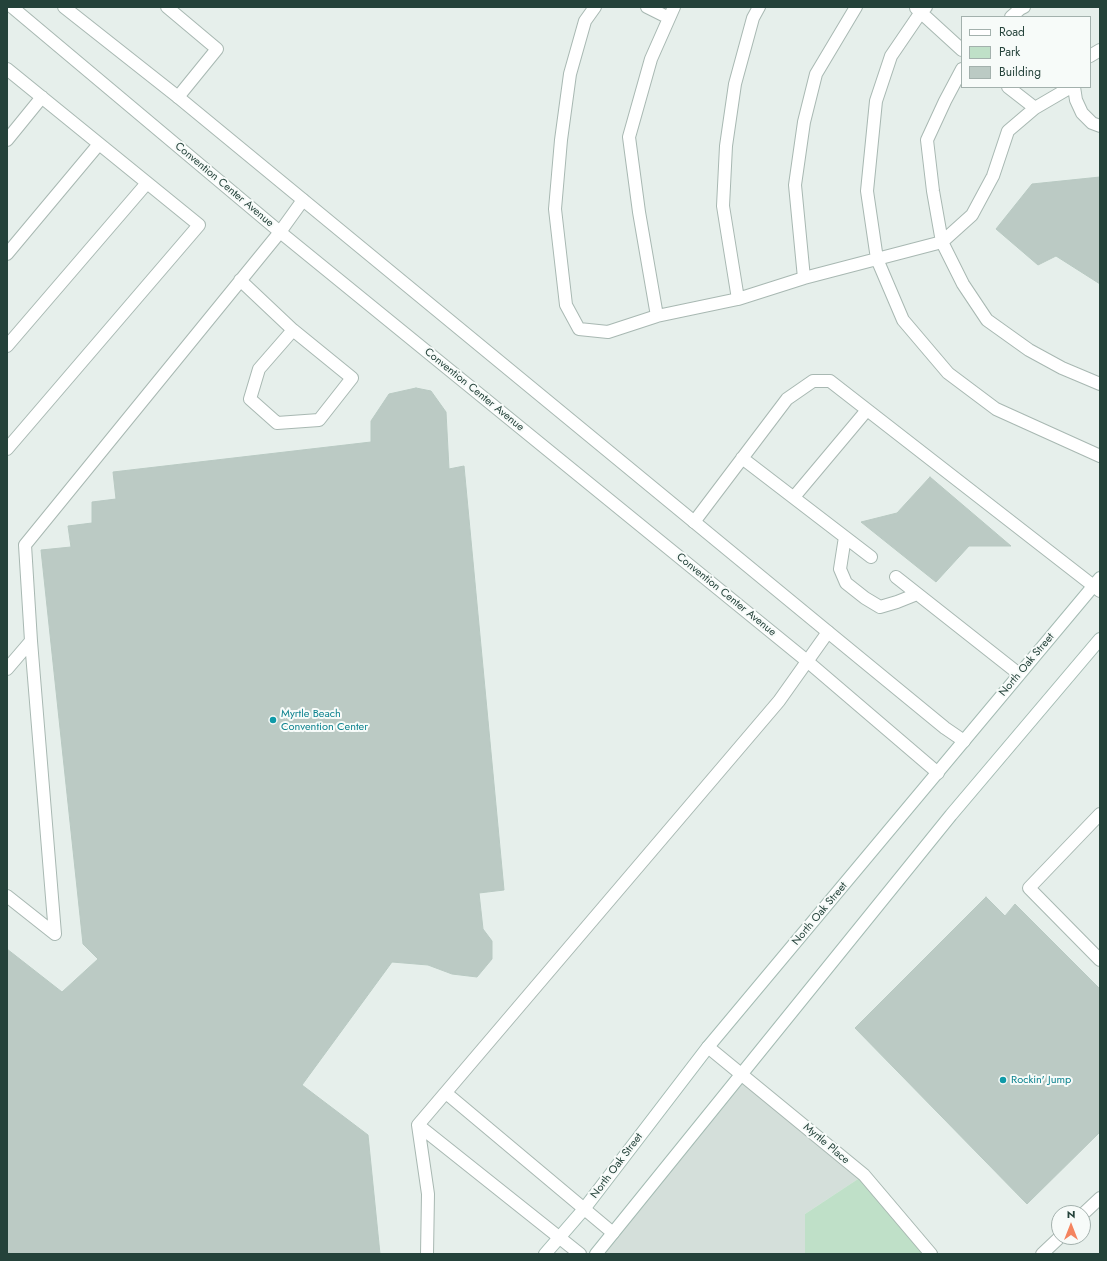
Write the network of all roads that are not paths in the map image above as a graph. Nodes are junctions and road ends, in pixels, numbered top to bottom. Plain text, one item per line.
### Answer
1 (12, 7) edge
2 (64, 7) edge
3 (167, 7) edge
4 (595, 7) edge
5 (648, 7) edge
6 (759, 7) edge
7 (856, 7) edge
8 (1024, 7) edge
9 (921, 9) edge
10 (672, 12) edge
11 (1012, 16) edge
12 (961, 49) edge
13 (1100, 50) edge
14 (1091, 55) edge
15 (7, 69) edge
16 (961, 71) edge
17 (1009, 88) edge
18 (1069, 88) edge
19 (1074, 88) edge
20 (178, 97) junction
21 (42, 98) junction
22 (1035, 108) junction
23 (1100, 126) edge
24 (7, 140) edge
25 (99, 144) junction
26 (147, 183) junction
27 (303, 200) junction
28 (280, 232) junction
29 (942, 242) junction
30 (7, 254) edge
31 (876, 259) junction
32 (804, 278) junction
33 (240, 280) junction
34 (738, 299) junction
35 (657, 316) junction
36 (292, 330) junction
37 (7, 346) edge
38 (1100, 384) edge
39 (867, 410) junction
40 (7, 449) edge
41 (1100, 456) edge
42 (742, 458) junction
43 (794, 497) junction
44 (694, 522) junction
45 (845, 537) junction
46 (871, 557) dead end
47 (896, 577) dead end
48 (1097, 585) edge
49 (917, 594) junction
50 (828, 632) junction
51 (1100, 639) edge
52 (31, 641) junction
53 (807, 661) junction
54 (7, 669) edge
55 (1019, 674) junction
56 (964, 741) junction
57 (938, 773) junction
58 (1100, 814) edge
59 (7, 896) edge
60 (1100, 960) edge
61 (708, 1047) junction
62 (741, 1074) junction
63 (446, 1093) junction
64 (418, 1125) junction
65 (1100, 1198) edge
66 (1091, 1206) edge
67 (584, 1209) junction
68 (613, 1233) junction
69 (559, 1237) junction
70 (1052, 1245) edge
71 (427, 1254) edge
72 (545, 1254) edge
73 (580, 1254) edge
74 (596, 1254) edge
75 (931, 1254) edge
76 (1042, 1254) edge

1 - 28 street, Convention Center Avenue
2 - 20 street
3 - 20 street
4 - 35 street
5 - 10 street
6 - 34 street
7 - 32 street
8 - 11 street
9 - 12 street
9 - 31 street
10 - 35 street
13 - 14 street
15 - 21 street
16 - 29 street
17 - 22 street
18 - 22 street
19 - 23 street
20 - 27 street
21 - 24 street
21 - 25 street
22 - 29 street
25 - 26 street
25 - 30 street
26 - 37 street
26 - 40 street
27 - 28 street
27 - 44 street
28 - 33 street
28 - 53 street, Convention Center Avenue
29 - 31 street
29 - 38 street
31 - 32 street
31 - 41 street
32 - 34 street
33 - 36 street
33 - 52 street
34 - 35 street
36 - 36 street
39 - 42 street
39 - 43 street
39 - 48 street
42 - 43 street
42 - 44 street
43 - 45 street
44 - 50 street
45 - 46 street
45 - 49 street
47 - 49 street
48 - 55 street, North Oak Street
49 - 55 street
50 - 53 street
50 - 56 street
51 - 62 street
52 - 54 street
52 - 59 street
53 - 57 street, Convention Center Avenue
53 - 63 street
55 - 56 street, North Oak Street
56 - 57 street, North Oak Street
57 - 61 street, North Oak Street
58 - 60 street
61 - 62 street, Myrtle Place
61 - 67 street, North Oak Street
62 - 68 street
62 - 75 street, Myrtle Place
63 - 64 street
63 - 67 street
64 - 69 street
64 - 71 street
65 - 66 street
67 - 68 street
67 - 69 street, North Oak Street
68 - 74 street
69 - 72 street, North Oak Street
69 - 73 street
70 - 76 street

